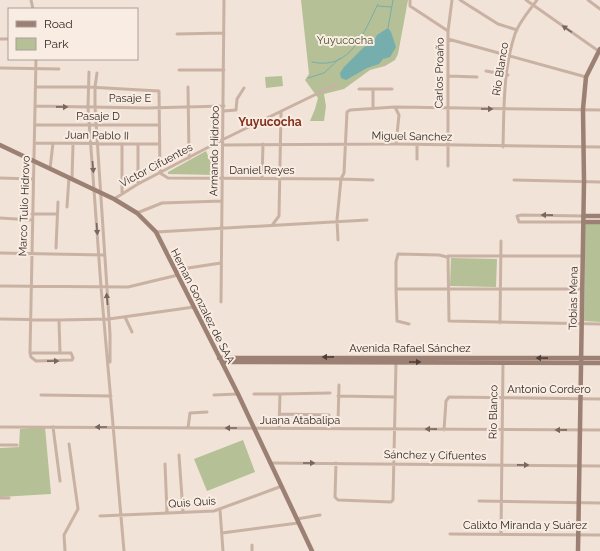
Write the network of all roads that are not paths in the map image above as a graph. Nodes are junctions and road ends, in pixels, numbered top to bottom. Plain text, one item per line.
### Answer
1 (224, 0) edge
2 (410, 0) edge
3 (452, 0) edge
4 (460, 0) edge
5 (526, 0) edge
6 (537, 0) edge
7 (588, 0) edge
8 (534, 5) junction
9 (600, 9) edge
10 (517, 30) junction
11 (448, 31) junction
12 (177, 34) dead end
13 (224, 34) junction
14 (448, 39) junction
15 (600, 51) edge
16 (510, 55) junction
17 (36, 60) edge
18 (0, 68) edge
19 (36, 68) junction
20 (59, 69) dead end
21 (179, 70) dead end
22 (224, 70) junction
23 (486, 71) dead end
24 (89, 72) dead end
25 (97, 74) dead end
26 (508, 75) junction
27 (448, 76) junction
28 (477, 77) dead end
29 (586, 77) junction
30 (337, 84) dead end
31 (36, 87) junction
32 (88, 87) junction
33 (95, 87) junction
34 (188, 87) dead end
35 (244, 88) dead end
36 (359, 89) dead end
37 (373, 89) junction
38 (392, 89) dead end
39 (36, 106) junction
40 (224, 106) junction
41 (88, 107) junction
42 (95, 107) junction
43 (160, 107) junction
44 (395, 107) junction
45 (188, 108) junction
46 (373, 108) junction
47 (448, 109) junction
48 (504, 109) junction
49 (583, 109) junction
50 (600, 110) edge
51 (224, 111) junction
52 (281, 112) junction
53 (36, 125) junction
54 (90, 125) junction
55 (97, 125) junction
56 (159, 125) junction
57 (224, 139) junction
58 (35, 143) junction
59 (53, 143) junction
60 (73, 144) junction
61 (91, 144) junction
62 (122, 144) junction
63 (138, 144) junction
64 (160, 144) junction
65 (263, 144) junction
66 (281, 144) junction
67 (396, 144) junction
68 (417, 144) junction
69 (0, 145) edge
70 (97, 145) junction
71 (224, 145) junction
72 (346, 145) junction
73 (447, 146) junction
74 (583, 146) junction
75 (504, 147) junction
76 (600, 147) edge
77 (189, 158) junction
78 (417, 159) dead end
79 (33, 162) junction
80 (448, 166) dead end
81 (50, 169) junction
82 (160, 173) junction
83 (0, 178) edge
84 (70, 178) junction
85 (32, 179) junction
86 (223, 179) junction
87 (262, 179) junction
88 (341, 179) junction
89 (281, 180) junction
90 (373, 180) dead end
91 (514, 180) dead end
92 (584, 182) junction
93 (600, 182) edge
94 (138, 184) junction
95 (95, 190) junction
96 (100, 193) junction
97 (122, 194) junction
98 (114, 199) junction
99 (58, 202) dead end
100 (222, 202) junction
101 (67, 207) dead end
102 (137, 213) junction
103 (32, 214) junction
104 (57, 214) junction
105 (583, 216) junction
106 (600, 216) edge
107 (0, 218) edge
108 (32, 220) junction
109 (338, 220) junction
110 (367, 220) dead end
111 (583, 222) junction
112 (600, 222) edge
113 (273, 224) junction
114 (222, 228) junction
115 (156, 232) junction
116 (338, 240) dead end
117 (500, 241) dead end
118 (56, 248) dead end
119 (0, 253) edge
120 (31, 253) junction
121 (99, 254) junction
122 (104, 255) junction
123 (500, 256) junction
124 (582, 256) junction
125 (447, 258) junction
126 (221, 263) junction
127 (175, 270) junction
128 (178, 275) junction
129 (0, 286) edge
130 (31, 287) junction
131 (106, 287) junction
132 (101, 288) junction
133 (396, 289) junction
134 (448, 289) junction
135 (582, 289) junction
136 (501, 290) junction
137 (221, 302) dead end
138 (194, 306) junction
139 (125, 317) junction
140 (0, 319) edge
141 (30, 319) junction
142 (109, 319) junction
143 (60, 320) junction
144 (104, 320) junction
145 (500, 323) junction
146 (582, 323) junction
147 (409, 324) dead end
148 (600, 324) edge
149 (132, 332) dead end
150 (30, 353) junction
151 (60, 353) junction
152 (523, 357) junction
153 (600, 358) edge
154 (220, 360) junction
155 (581, 360) junction
156 (396, 362) junction
157 (503, 363) junction
158 (522, 363) junction
159 (600, 363) edge
160 (109, 366) junction
161 (339, 385) dead end
162 (330, 393) dead end
163 (41, 394) dead end
164 (238, 394) junction
165 (254, 394) dead end
166 (280, 394) junction
167 (214, 395) dead end
168 (111, 396) junction
169 (338, 396) junction
170 (395, 397) junction
171 (502, 398) junction
172 (580, 398) junction
173 (600, 399) edge
174 (207, 412) dead end
175 (280, 414) junction
176 (330, 415) dead end
177 (338, 422) dead end
178 (0, 427) edge
179 (53, 427) junction
180 (114, 427) junction
181 (188, 428) junction
182 (279, 428) junction
183 (395, 428) junction
184 (254, 429) junction
185 (444, 430) junction
186 (580, 430) junction
187 (600, 430) edge
188 (502, 431) junction
189 (69, 444) dead end
190 (0, 445) edge
191 (17, 445) dead end
192 (179, 455) dead end
193 (270, 463) junction
194 (395, 463) junction
195 (165, 464) dead end
196 (336, 464) junction
197 (502, 464) junction
198 (579, 466) junction
199 (600, 466) edge
200 (60, 480) dead end
201 (282, 486) junction
202 (0, 498) edge
203 (9, 498) dead end
204 (501, 501) junction
205 (478, 502) dead end
206 (578, 502) junction
207 (600, 503) edge
208 (220, 510) junction
209 (183, 512) junction
210 (167, 513) junction
211 (121, 515) junction
212 (320, 515) dead end
213 (100, 516) dead end
214 (297, 521) junction
215 (222, 533) junction
216 (450, 534) dead end
217 (501, 534) junction
218 (578, 535) junction
219 (600, 535) edge
220 (252, 545) dead end
221 (65, 551) edge
222 (124, 551) edge
223 (223, 551) edge
224 (252, 551) edge
225 (312, 551) edge
226 (578, 551) edge

1 - 13 street, Armando Hidrobo
2 - 11 street
3 - 11 street, Carlos Proaño
4 - 10 street
5 - 8 street
6 - 8 street, Río Blanco
7 - 9 street
8 - 10 street, Río Blanco
15 -> 8 street
10 - 16 street, Río Blanco
11 - 14 street, Carlos Proaño
12 - 13 street
13 - 22 street, Armando Hidrobo
14 - 16 street
14 - 27 street, Carlos Proaño
15 - 29 street, Tobias Mena
16 - 26 street, Río Blanco
16 - 29 street
17 - 19 street, Marco Tulio Hidrovo
18 - 19 street
19 - 20 street
19 - 31 street, Marco Tulio Hidrovo
21 - 22 street
22 - 40 street, Armando Hidrobo
23 - 26 street
24 - 32 street
25 - 33 street
26 - 48 street, Río Blanco
27 - 28 street
27 - 47 street, Carlos Proaño
29 - 49 street, Tobias Mena
30 - 52 street, Victor Cifuentes
31 - 32 street
31 - 39 street, Marco Tulio Hidrovo
32 - 33 street
32 - 41 street
33 - 42 street
33 - 43 street
34 - 45 street
35 - 51 street
36 - 37 street
37 - 38 street
37 - 46 street
39 -> 41 street, Pasaje E
39 - 53 street, Marco Tulio Hidrovo
40 - 45 street, Pasaje E
40 - 51 street, Armando Hidrobo
41 - 42 street, Pasaje E
41 - 54 street
42 - 43 street, Pasaje E
42 - 55 street
43 - 45 street, Pasaje E
43 - 56 street
44 - 46 street
44 - 47 street
44 - 67 street
45 - 77 street
46 - 72 street
47 -> 48 street
47 - 73 street, Carlos Proaño
48 - 49 street
48 - 75 street, Río Blanco
49 - 50 street
49 - 74 street, Tobias Mena
51 - 57 street, Armando Hidrobo
52 - 57 street, Victor Cifuentes
52 - 66 street
53 - 54 street, Pasaje D
53 - 58 street, Marco Tulio Hidrovo
54 - 55 street, Pasaje D
54 - 61 street
55 - 56 street, Pasaje D
55 - 70 street
56 - 64 street
57 - 71 street, Armando Hidrobo
57 - 77 street, Victor Cifuentes
58 - 59 street, Juan Pablo II
58 - 79 street, Marco Tulio Hidrovo
59 - 60 street, Juan Pablo II
59 - 81 street
60 - 61 street, Juan Pablo II
60 - 84 street
61 - 70 street, Juan Pablo II
61 -> 95 street
62 - 63 street, Juan Pablo II
62 - 70 street, Juan Pablo II
62 - 97 street
63 - 64 street, Juan Pablo II
63 - 94 street
64 - 82 street
65 - 66 street, Miguel Sanchez
65 - 71 street, Miguel Sanchez
65 - 87 street
66 - 72 street, Miguel Sanchez
66 - 89 street
67 - 68 street, Miguel Sanchez
67 - 72 street, Miguel Sanchez
68 - 73 street, Miguel Sanchez
68 - 78 street
69 - 79 street, Hernan Gonzalez de SAA
70 - 96 street
71 - 86 street, Armando Hidrobo
72 - 88 street
73 - 75 street, Miguel Sanchez
73 - 80 street, Carlos Proaño
74 - 75 street, Miguel Sanchez
74 - 76 street, Miguel Sanchez
74 - 92 street, Tobias Mena
77 - 82 street, Victor Cifuentes
79 - 81 street, Hernan Gonzalez de SAA
79 - 85 street, Marco Tulio Hidrovo
81 - 84 street, Hernan Gonzalez de SAA
82 - 86 street, Daniel Reyes
82 - 94 street, Victor Cifuentes
83 - 85 street
84 - 95 street, Hernan Gonzalez de SAA
84 - 101 street
85 - 103 street, Marco Tulio Hidrovo
86 - 87 street, Daniel Reyes
86 - 100 street, Armando Hidrobo
87 - 89 street, Daniel Reyes
88 - 89 street, Daniel Reyes
88 - 90 street, Daniel Reyes
88 - 109 street
89 - 113 street
91 - 92 street
92 - 93 street
92 - 105 street, Tobias Mena
94 - 97 street, Victor Cifuentes
95 - 96 street, Hernan Gonzalez de SAA
95 -> 121 street
96 - 98 street, Hernan Gonzalez de SAA
96 - 122 street
97 - 98 street, Victor Cifuentes
98 - 102 street, Hernan Gonzalez de SAA
99 - 104 street
100 - 102 street
100 - 114 street, Armando Hidrobo
102 - 115 street, Hernan Gonzalez de SAA
103 - 104 street
103 - 108 street, Marco Tulio Hidrovo
104 - 118 street
105 - 106 street
105 - 111 street, Tobias Mena
105 -> 111 street
107 - 108 street
108 - 120 street, Marco Tulio Hidrovo
109 - 110 street
109 - 113 street
109 - 116 street
111 - 112 street
111 - 124 street, Tobias Mena
113 - 114 street
114 - 115 street
114 - 126 street, Armando Hidrobo
115 - 127 street, Hernan Gonzalez de SAA
117 - 123 street
119 - 120 street
120 - 121 street
120 - 130 street, Marco Tulio Hidrovo
121 - 122 street
121 - 132 street
122 - 131 street
123 - 124 street
123 - 125 street
123 - 136 street
124 - 135 street, Tobias Mena
125 - 133 street
125 - 134 street
126 - 127 street
126 - 137 street, Armando Hidrobo
127 - 128 street, Hernan Gonzalez de SAA
128 - 131 street
128 - 138 street, Hernan Gonzalez de SAA
129 - 130 street
130 - 132 street
130 - 141 street, Marco Tulio Hidrovo
131 - 132 street
142 -> 131 street
132 - 144 street
133 - 134 street
133 - 147 street
134 - 136 street
134 - 145 street
135 - 136 street
135 - 146 street, Tobias Mena
136 - 145 street
138 - 139 street
138 - 154 street, Hernan Gonzalez de SAA
139 - 142 street
139 - 149 street
140 - 141 street
141 - 143 street
141 - 150 street, Marco Tulio Hidrovo
142 - 144 street
142 - 160 street
143 - 144 street
143 - 151 street
144 - 160 street
145 - 146 street
146 - 148 street
146 - 155 street, Tobias Mena
150 - 151 street
150 -> 151 street
152 -> 154 street, Avenida Rafael Sánchez
155 -> 152 street, Avenida Rafael Sánchez
152 - 158 street
153 - 155 street, Avenida Rafael Sánchez
154 - 156 street, Avenida Rafael Sánchez
154 - 164 street, Hernan Gonzalez de SAA
155 - 158 street, Avenida Rafael Sánchez
155 - 159 street, Avenida Rafael Sánchez
155 - 172 street, Tobias Mena
156 -> 157 street, Avenida Rafael Sánchez
156 - 170 street
157 - 158 street, Avenida Rafael Sánchez
157 - 171 street, Río Blanco
160 - 168 street
161 - 169 street
162 - 166 street
163 - 168 street
164 - 167 street
164 - 184 street, Hernan Gonzalez de SAA
165 - 166 street
166 - 175 street
168 - 180 street
169 - 170 street
169 - 177 street
170 - 183 street
171 - 172 street, Antonio Cordero
171 - 185 street, Antonio Cordero
171 - 188 street, Río Blanco
172 - 173 street, Antonio Cordero
172 - 186 street, Tobias Mena
174 - 181 street
175 - 176 street
175 - 182 street
178 - 179 street, Juana Atabalipa
180 -> 179 street, Juana Atabalipa
179 - 200 street
180 - 181 street, Juana Atabalipa
180 - 211 street
184 -> 181 street, Juana Atabalipa
182 - 183 street, Juana Atabalipa
182 - 184 street, Juana Atabalipa
185 -> 183 street, Juana Atabalipa
183 - 194 street
184 - 193 street, Hernan Gonzalez de SAA
185 - 188 street, Juana Atabalipa
186 - 187 street, Juana Atabalipa
186 -> 188 street, Juana Atabalipa
186 - 198 street, Tobias Mena
188 - 197 street, Río Blanco
189 - 221 street
190 - 191 street
192 - 209 street
193 -> 196 street, Sánchez y Cifuentes
193 - 201 street, Hernan Gonzalez de SAA
194 - 196 street, Sánchez y Cifuentes
194 - 196 street
194 - 197 street, Sánchez y Cifuentes
195 - 210 street
197 -> 198 street, Sánchez y Cifuentes
197 - 204 street, Río Blanco
198 - 199 street, Sánchez y Cifuentes
198 - 206 street, Tobias Mena
201 - 208 street, Quis Quis
201 - 214 street, Hernan Gonzalez de SAA
202 - 203 street
204 - 205 street
204 - 206 street
204 - 217 street, Río Blanco
206 - 207 street
206 - 218 street, Tobias Mena
208 - 209 street, Quis Quis
208 - 215 street
209 - 210 street, Quis Quis
210 - 211 street, Quis Quis
211 - 213 street, Quis Quis
211 - 222 street
212 - 214 street
214 - 215 street
214 - 225 street, Hernan Gonzalez de SAA
215 - 223 street
216 - 217 street, Calixto Miranda y Suárez
217 - 218 street, Calixto Miranda y Suárez
218 - 219 street, Calixto Miranda y Suárez
218 - 226 street, Tobias Mena
220 - 224 street

